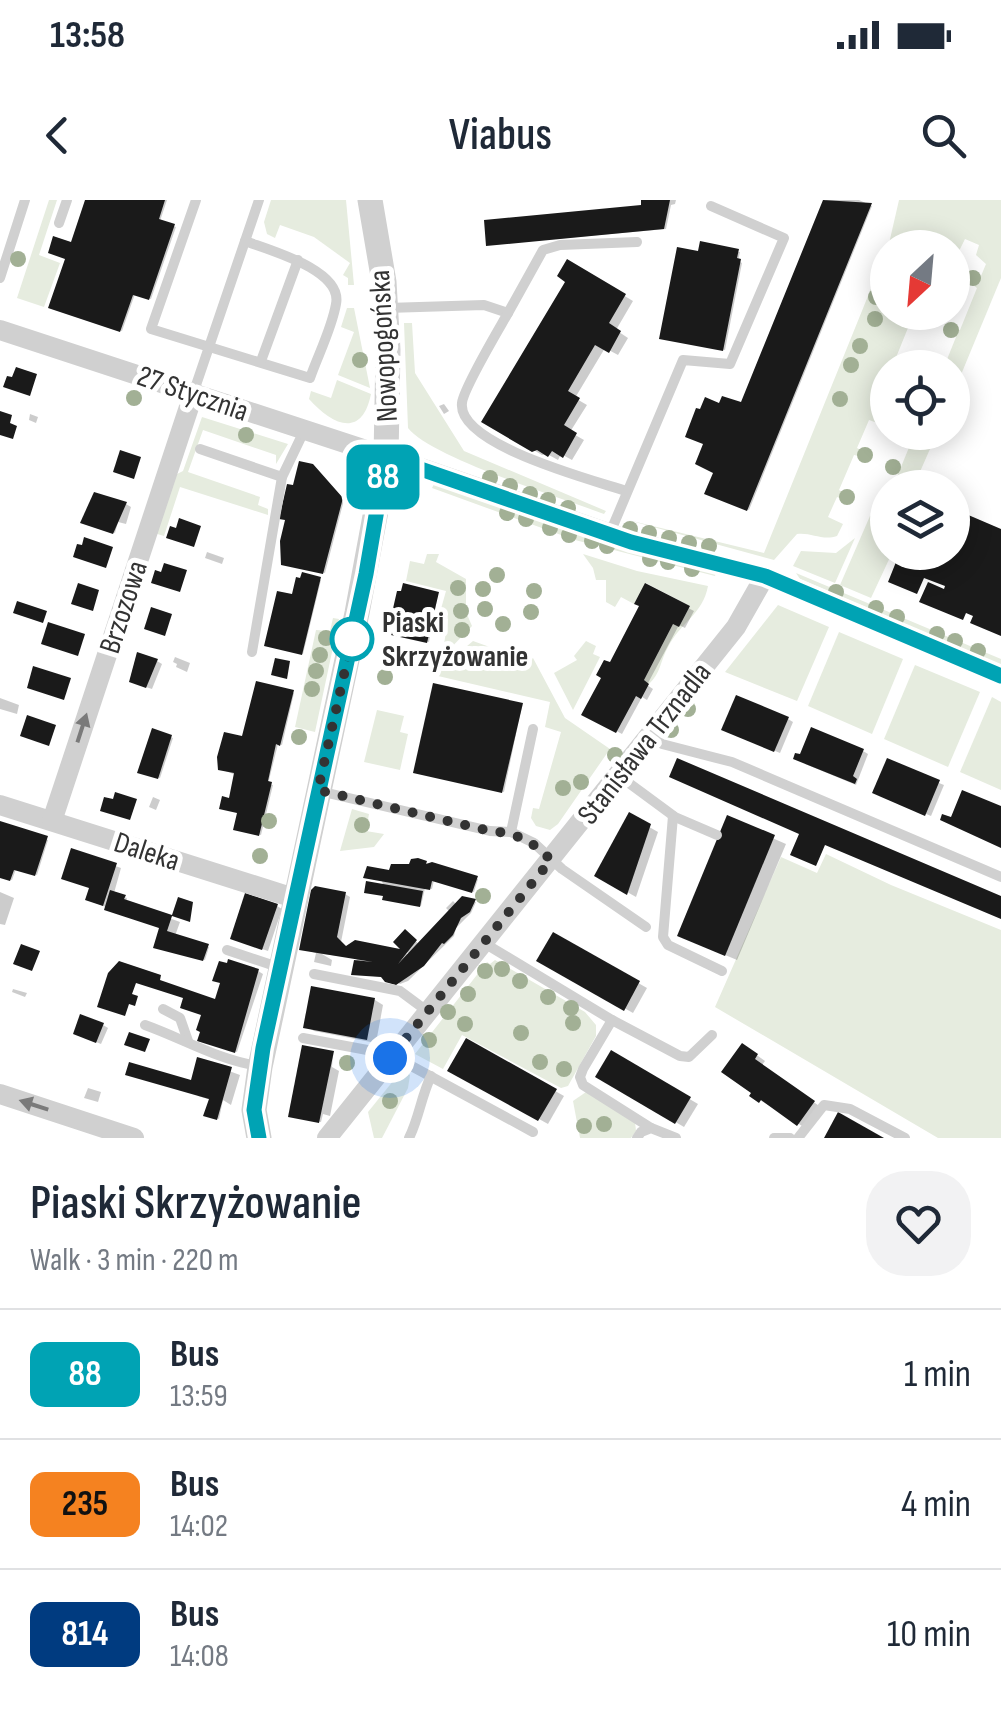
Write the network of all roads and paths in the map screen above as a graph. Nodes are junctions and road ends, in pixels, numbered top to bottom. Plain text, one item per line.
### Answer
1 (25, 200) edge
2 (67, 200) edge
3 (196, 200) edge
4 (259, 200) edge
5 (375, 200) edge
6 (711, 206) dead end
7 (59, 224) dead end
8 (245, 241) junction
9 (637, 242) dead end
10 (298, 260) junction
11 (0, 278) edge
12 (386, 308) junction
13 (508, 312) junction
14 (0, 330) edge
15 (208, 348) junction
16 (261, 361) junction
17 (194, 392) junction
18 (304, 431) junction
19 (200, 449) dead end
20 (386, 457) junction
21 (282, 477) junction
22 (626, 491) junction
23 (609, 534) junction
24 (765, 576) junction
25 (252, 652) dead end
26 (1001, 676) edge
27 (533, 729) dead end
28 (650, 734) junction
29 (618, 775) junction
30 (318, 790) junction
31 (0, 805) edge
32 (673, 816) junction
33 (52, 821) junction
34 (512, 832) junction
35 (718, 836) dead end
36 (551, 860) junction
37 (1001, 877) edge
38 (294, 898) junction
39 (646, 927) dead end
40 (484, 943) junction
41 (227, 950) dead end
42 (279, 968) junction
43 (722, 971) dead end
44 (314, 974) dead end
45 (163, 1009) dead end
46 (427, 1011) junction
47 (612, 1020) junction
48 (145, 1025) dead end
49 (712, 1035) dead end
50 (303, 1038) dead end
51 (188, 1041) junction
52 (391, 1057) junction
53 (260, 1066) junction
54 (431, 1076) junction
55 (0, 1094) edge
56 (651, 1128) junction
57 (533, 1132) dead end
58 (134, 1138) edge
59 (259, 1138) edge
60 (328, 1138) edge
61 (409, 1138) edge
62 (637, 1138) edge
63 (676, 1138) edge
64 (774, 1138) edge
65 (790, 1138) edge
66 (798, 1138) edge
67 (905, 1138) edge

1 - 11 lane
2 - 7 lane
3 - 15 lane
4 - 8 lane
5 - 12 street, Nowopogońska
6 - 22 lane
8 - 10 lane
8 - 15 lane
9 - 13 lane
10 - 16 lane
10 - 16 lane
12 - 13 lane
12 - 20 street, Nowopogońska
13 - 22 lane
14 - 17 street, 27 Stycznia
15 - 16 lane
15 - 17 lane
17 - 18 street, 27 Stycznia
33 -> 17 street, Brzozowa
18 - 20 street, 27 Stycznia
18 - 21 lane
19 - 21 lane
20 - 23 street, 27 Stycznia
20 - 30 street, Nowopogońska
21 - 25 lane
22 - 23 lane
23 - 24 street, 27 Stycznia
24 - 26 street, 27 Stycznia
24 - 28 street, Stanisława Trznadla
27 - 34 lane
28 - 29 street, Stanisława Trznadla
28 - 37 lane
29 - 32 lane
29 - 36 street, Stanisława Trznadla
30 - 34 lane
30 - 38 street, Nowopogońska
31 - 33 street, Daleka
32 - 35 lane
32 - 43 lane
33 - 38 street, Daleka
34 - 36 lane
36 - 39 lane
36 - 40 street, Stanisława Trznadla
38 - 42 street, Nowopogońska
40 - 46 street, Stanisława Trznadla
40 - 47 lane
41 - 42 lane
42 - 53 street, Nowopogońska
44 - 46 lane
45 - 51 lane
46 - 52 street, Stanisława Trznadla
47 - 49 lane
47 - 56 lane
48 - 51 lane
50 - 52 lane
51 - 53 lane
52 - 54 lane
52 - 60 street, Stanisława Trznadla
53 - 59 street, Nowopogońska
54 - 57 lane
54 - 61 lane
58 -> 55 street
56 - 62 lane
56 - 63 lane
64 - 65 lane
66 - 67 lane

